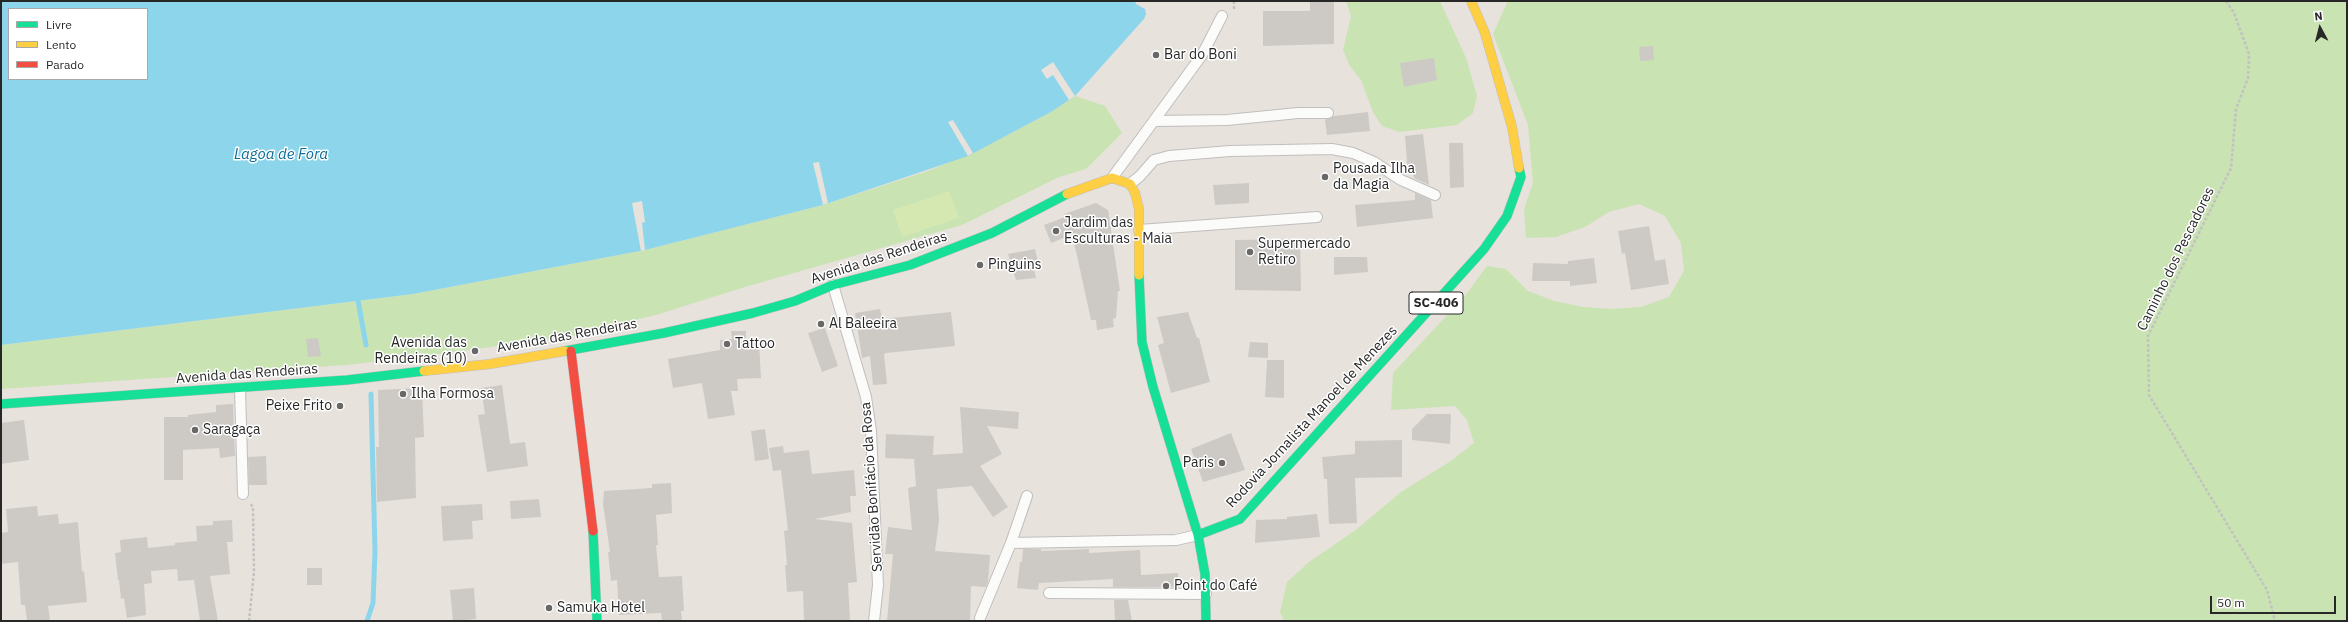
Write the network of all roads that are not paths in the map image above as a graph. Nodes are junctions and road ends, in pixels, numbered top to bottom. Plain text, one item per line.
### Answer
1 (1471, 1) edge
2 (1222, 16) dead end
3 (1328, 113) dead end
4 (1154, 122) junction
5 (1112, 178) junction
6 (1130, 184) junction
7 (1435, 194) dead end
8 (1317, 217) dead end
9 (1139, 230) junction
10 (833, 285) junction
11 (571, 351) junction
12 (240, 389) junction
13 (1, 404) edge
14 (243, 494) road end
15 (1027, 496) dead end
16 (1198, 535) junction
17 (1011, 543) junction
18 (1049, 594) dead end
19 (1206, 594) junction
20 (980, 618) dead end
21 (597, 621) edge
22 (874, 621) edge
23 (1206, 621) edge

1 - 16 main road, Rodovia Jornalista Manoel de Menezes / SC-406
2 - 4 lane
3 - 4 lane
4 - 5 lane
5 - 6 main road
5 - 10 main road, Avenida das Rendeiras
6 - 7 lane
6 - 9 main road
8 - 9 lane
9 - 16 main road
10 - 11 main road, Avenida das Rendeiras
10 - 22 lane, Servidão Bonifácio da Rosa
11 - 12 main road, Avenida das Rendeiras
11 - 21 main road
12 - 13 main road, Avenida das Rendeiras
12 - 14 lane
15 - 17 lane
16 - 17 lane
16 - 19 main road
17 - 20 lane
18 - 19 lane
19 - 23 main road

